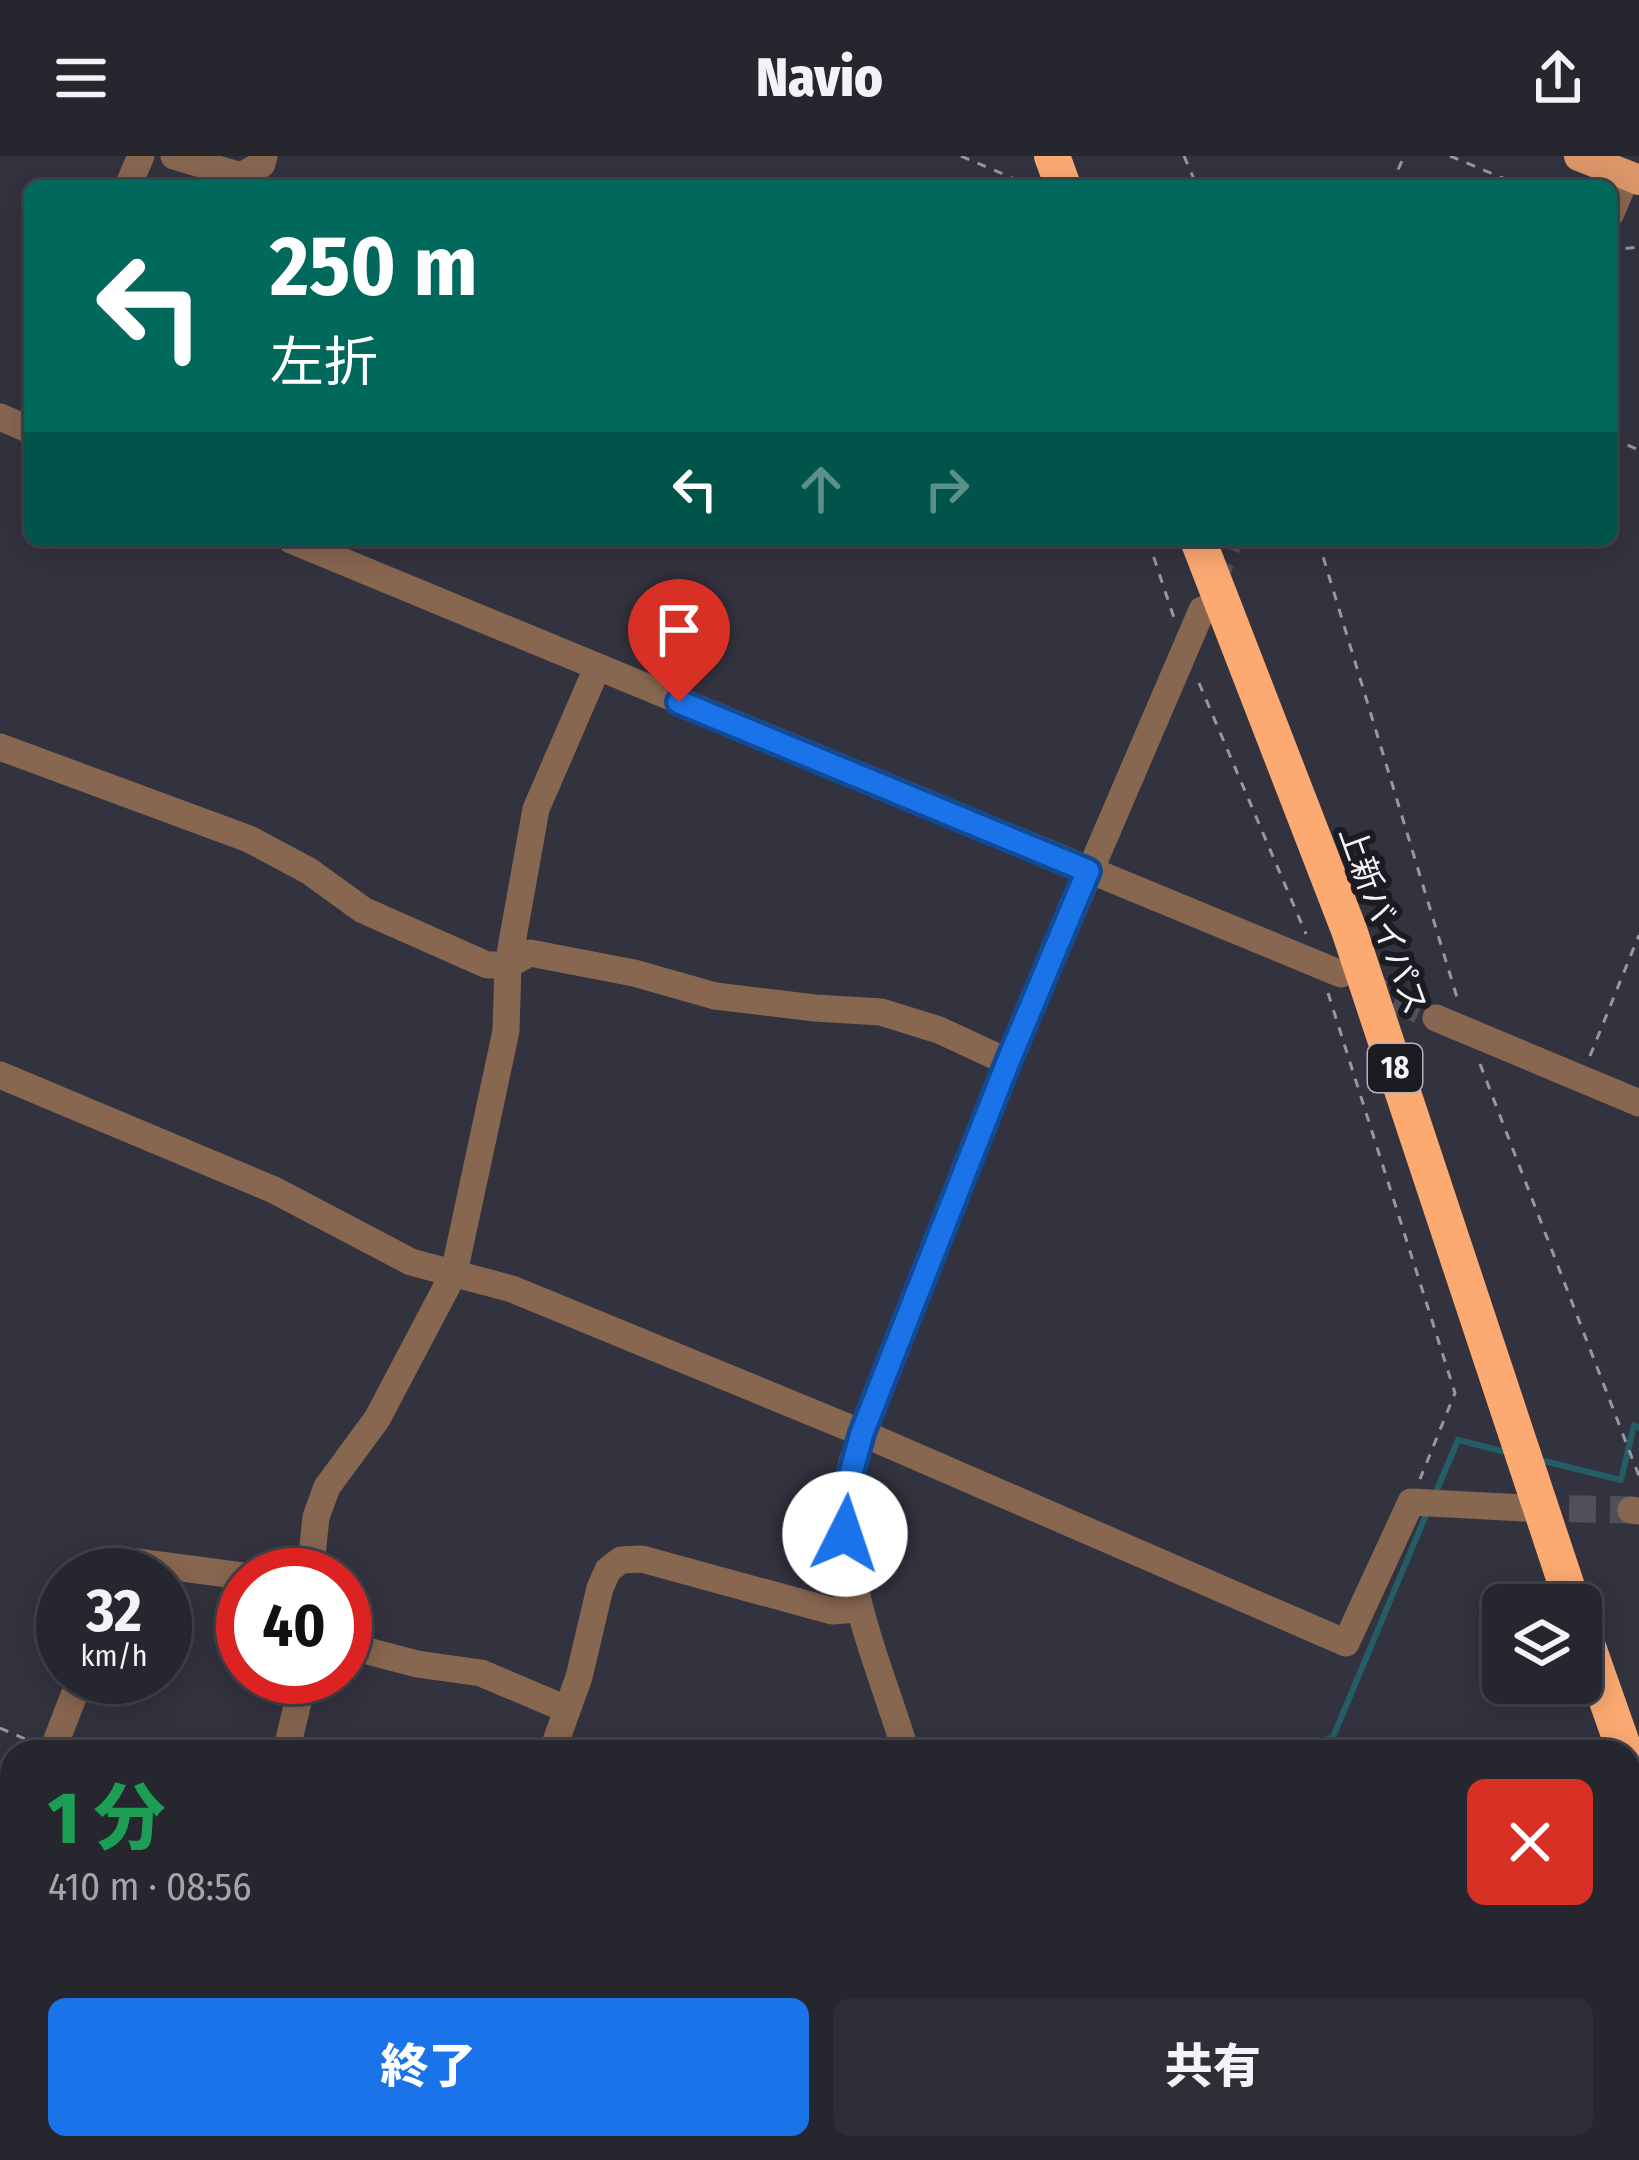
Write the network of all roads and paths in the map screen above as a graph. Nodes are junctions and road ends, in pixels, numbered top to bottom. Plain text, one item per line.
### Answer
1 (174, 156) edge
2 (264, 156) edge
3 (962, 156) edge
4 (1450, 156) edge
5 (1580, 156) edge
6 (1634, 171) edge
7 (1017, 180) edge
8 (1508, 180) edge
9 (1617, 202) edge
10 (305, 546) edge
11 (1150, 546) edge
12 (1200, 546) tunnel mouth
13 (1320, 546) edge
14 (1202, 610) tunnel mouth
15 (1185, 650) junction
16 (597, 668) junction
17 (0, 747) edge
18 (1088, 871) junction
19 (1639, 935) edge
20 (508, 965) junction
21 (1330, 969) junction
22 (1436, 1018) tunnel mouth
23 (1468, 1030) junction
24 (1008, 1062) junction
25 (0, 1075) edge
26 (1581, 1078) junction
27 (1639, 1103) edge
28 (454, 1273) junction
29 (862, 1433) junction
30 (1639, 1476) edge
31 (1411, 1502) junction
32 (1524, 1508) tunnel mouth
33 (313, 1548) edge
34 (1567, 1584) edge
35 (858, 1609) junction
36 (372, 1652) edge
37 (1602, 1686) edge
38 (70, 1704) edge
39 (298, 1704) edge
40 (566, 1709) junction
41 (55, 1740) edge
42 (289, 1740) edge
43 (556, 1740) edge
44 (902, 1740) edge
45 (1621, 1740) edge

1 - 2 street
3 - 7 path
4 - 8 path
5 - 6 main road
6 - 9 street
10 - 16 street
11 - 15 path
12 - 34 highway, 上新バイパス / 18
13 - 23 path
14 - 15 street
15 - 18 street
15 - 21 path
16 - 18 street
16 - 20 street
17 - 20 street
18 - 21 street
18 - 24 street
19 - 26 path
20 - 24 street
20 - 28 street
21 - 31 path
22 - 23 street
23 - 26 street
23 - 30 path
24 - 29 street
25 - 28 street
26 - 27 street
28 - 29 street
28 - 33 street
29 - 31 street
29 - 35 street
31 - 32 street
35 - 40 street
35 - 44 street
36 - 40 street
37 - 45 highway, 上新バイパス / 18
38 - 41 street
39 - 42 street
40 - 43 street

